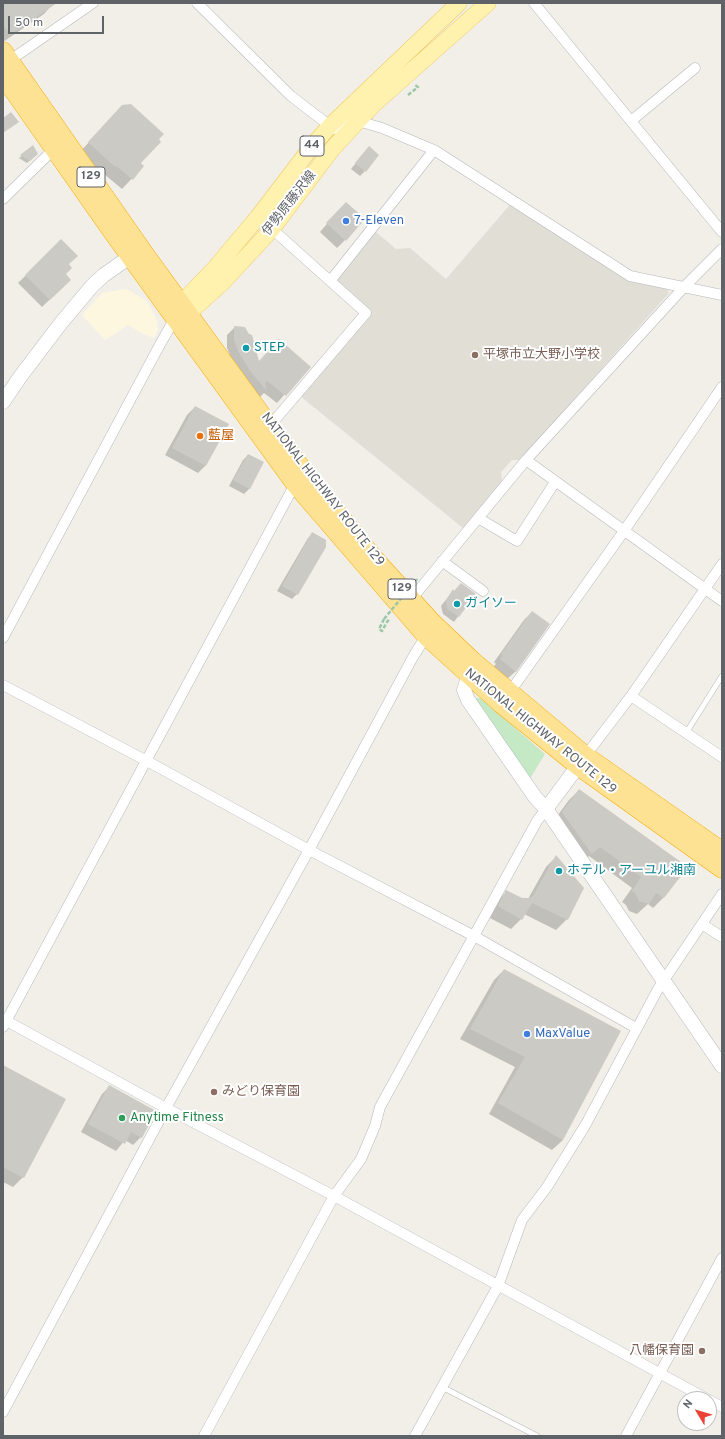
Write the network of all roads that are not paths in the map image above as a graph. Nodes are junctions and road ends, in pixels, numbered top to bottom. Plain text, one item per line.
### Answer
1 (93, 3) edge
2 (197, 3) edge
3 (488, 3) edge
4 (534, 3) edge
5 (454, 4) edge
6 (5, 63) edge
7 (695, 68) dead end
8 (358, 121) junction
9 (631, 121) junction
10 (330, 126) junction
11 (343, 137) junction
12 (54, 149) junction
13 (434, 150) junction
14 (3, 200) edge
15 (272, 229) junction
16 (722, 232) edge
17 (722, 249) edge
18 (139, 252) junction
19 (331, 280) junction
20 (685, 286) junction
21 (722, 295) edge
22 (178, 316) junction
23 (722, 387) edge
24 (3, 402) edge
25 (265, 431) junction
26 (526, 460) junction
27 (555, 482) junction
28 (296, 484) junction
29 (478, 518) junction
30 (624, 531) junction
31 (442, 562) junction
32 (722, 564) edge
33 (704, 589) junction
34 (483, 591) dead end
35 (722, 601) edge
36 (401, 609) junction
37 (426, 636) junction
38 (3, 638) edge
39 (469, 675) junction
40 (722, 676) edge
41 (3, 685) edge
42 (631, 696) junction
43 (506, 698) junction
44 (686, 733) junction
45 (722, 757) edge
46 (147, 761) junction
47 (582, 761) junction
48 (546, 809) junction
49 (309, 850) junction
50 (722, 852) edge
51 (722, 869) edge
52 (722, 894) edge
53 (702, 924) junction
54 (474, 936) junction
55 (722, 937) edge
56 (663, 981) junction
57 (4, 1022) edge
58 (636, 1028) junction
59 (722, 1066) edge
60 (166, 1108) junction
61 (334, 1196) junction
62 (722, 1258) edge
63 (498, 1286) junction
64 (660, 1374) junction
65 (442, 1387) junction
66 (691, 1391) edge
67 (3, 1412) edge
68 (204, 1436) edge
69 (415, 1436) edge
70 (537, 1436) edge
71 (626, 1436) edge

1 - 6 street
2 - 10 street
3 - 8 main road, 伊勢原藤沢線 / 44
4 - 9 street
5 - 10 main road, 伊勢原藤沢線 / 44
6 - 12 highway, NATIONAL HIGHWAY ROUTE 129 / 129
6 - 18 highway, NATIONAL HIGHWAY ROUTE 129 / 129
7 - 9 street
8 - 10 street
8 - 11 main road, 伊勢原藤沢線 / 44
8 - 13 street
9 - 16 street
10 - 11 street
10 - 22 main road, 伊勢原藤沢線 / 44
11 - 15 main road, 伊勢原藤沢線 / 44
12 - 14 street
12 - 18 highway, NATIONAL HIGHWAY ROUTE 129 / 129
13 - 19 street
13 - 20 street
15 - 19 street
15 - 22 main road, 伊勢原藤沢線 / 44
17 - 20 street
18 - 22 highway, NATIONAL HIGHWAY ROUTE 129 / 129
18 - 24 street
19 - 25 street
20 - 21 street
20 - 26 street
22 - 25 highway, NATIONAL HIGHWAY ROUTE 129 / 129
22 - 38 street
23 - 30 street
25 - 28 highway, NATIONAL HIGHWAY ROUTE 129 / 129
25 - 36 highway, NATIONAL HIGHWAY ROUTE 129 / 129
26 - 27 street
26 - 29 street
27 - 29 street
27 - 30 street
28 - 36 highway, NATIONAL HIGHWAY ROUTE 129 / 129
28 - 46 street
29 - 31 street
30 - 33 street
30 - 43 street
31 - 34 street
31 - 36 street
32 - 33 street
33 - 35 street
33 - 42 street
36 - 37 highway, NATIONAL HIGHWAY ROUTE 129 / 129
36 - 43 highway, NATIONAL HIGHWAY ROUTE 129 / 129
37 - 39 highway, NATIONAL HIGHWAY ROUTE 129 / 129
37 - 49 street
39 - 43 highway, NATIONAL HIGHWAY ROUTE 129 / 129
39 - 48 street
40 - 44 lane
41 - 46 street
42 - 44 street
42 - 47 street
43 - 47 highway, NATIONAL HIGHWAY ROUTE 129 / 129
44 - 45 street
46 - 49 street
46 - 57 street
47 - 48 street
47 - 50 highway, NATIONAL HIGHWAY ROUTE 129 / 129
47 - 51 highway, NATIONAL HIGHWAY ROUTE 129 / 129
48 - 54 street
48 - 56 street
49 - 54 street
49 - 60 street
52 - 53 street
53 - 55 street
53 - 56 street
54 - 58 street
54 - 61 street
56 - 58 street
56 - 59 street
57 - 60 street
58 - 63 street
60 - 61 street
60 - 67 street
61 - 63 street
61 - 68 street
62 - 64 street
63 - 64 street
63 - 65 street
64 - 66 street
64 - 71 street
65 - 69 street
65 - 70 lane

